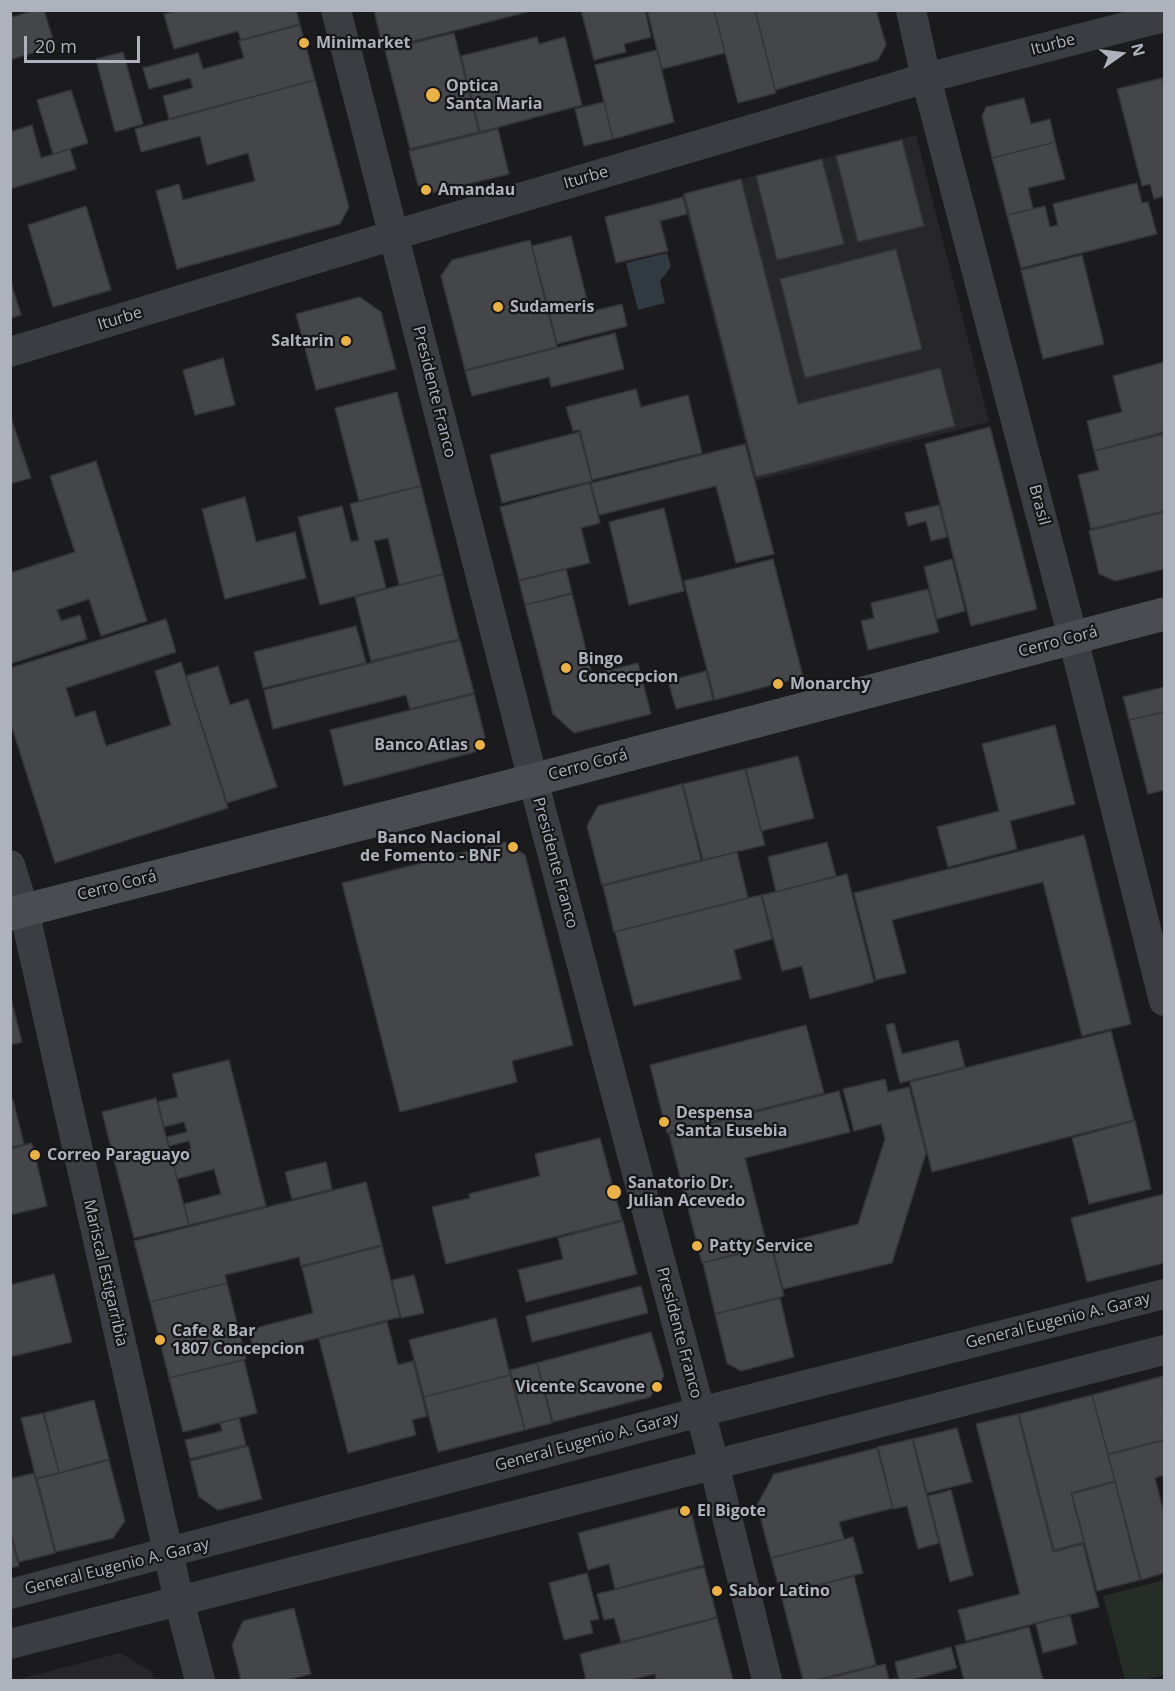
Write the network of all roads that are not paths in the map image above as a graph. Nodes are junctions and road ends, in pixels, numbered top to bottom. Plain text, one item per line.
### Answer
1 (336, 10) edge
2 (911, 10) edge
3 (1164, 17) edge
4 (926, 78) junction
5 (394, 235) junction
6 (10, 352) edge
7 (1164, 614) edge
8 (1073, 638) junction
9 (533, 780) junction
10 (10, 865) edge
11 (17, 912) edge
12 (1164, 1001) edge
13 (1164, 1294) edge
14 (1164, 1350) edge
15 (700, 1412) junction
16 (714, 1464) junction
17 (169, 1554) junction
18 (10, 1594) edge
19 (179, 1601) junction
20 (10, 1644) edge
21 (200, 1680) edge
22 (767, 1680) edge

1 - 5 street, Presidente Franco
2 - 4 street, Brasil
3 - 4 street, Iturbe
4 - 5 street, Iturbe
4 - 8 street, Brasil
5 - 6 street, Iturbe
5 - 9 street, Presidente Franco
7 - 8 street, Cerro Corá
8 - 9 street, Cerro Corá
8 - 12 street, Brasil
9 - 11 street, Cerro Corá
9 - 15 street, Presidente Franco
10 - 11 street, Mariscal Estigarribia
11 - 17 street, Mariscal Estigarribia
13 - 15 street, General Eugenio A. Garay
14 - 16 street
15 - 16 street, Presidente Franco
15 - 17 street, General Eugenio A. Garay
16 - 19 street
16 - 22 street, Presidente Franco
17 - 18 street, General Eugenio A. Garay
17 - 19 street, Mariscal Estigarribia
19 - 20 street
19 - 21 street, Mariscal Estigarribia

